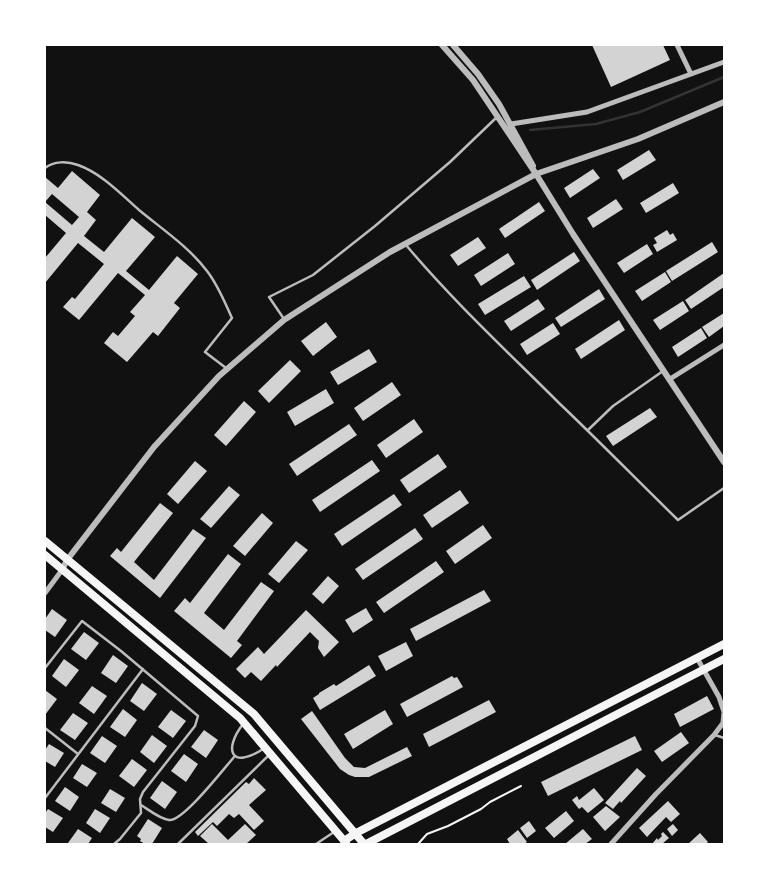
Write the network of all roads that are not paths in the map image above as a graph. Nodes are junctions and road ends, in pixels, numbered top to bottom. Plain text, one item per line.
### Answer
1 (442, 45) edge
2 (453, 45) edge
3 (677, 45) edge
4 (724, 62) edge
5 (691, 74) junction
6 (724, 102) edge
7 (497, 117) junction
8 (511, 124) junction
9 (45, 168) edge
10 (536, 174) junction
11 (405, 244) junction
12 (284, 320) junction
13 (724, 346) edge
14 (228, 369) junction
15 (664, 370) junction
16 (670, 379) junction
17 (588, 430) junction
18 (724, 462) edge
19 (724, 488) edge
20 (45, 542) edge
21 (45, 555) edge
22 (68, 560) junction
23 (62, 570) junction
24 (45, 593) edge
25 (724, 644) edge
26 (697, 658) junction
27 (724, 659) edge
28 (45, 668) edge
29 (143, 669) junction
30 (704, 669) junction
31 (244, 723) junction
32 (45, 728) edge
33 (714, 735) junction
34 (724, 738) edge
35 (267, 751) junction
36 (78, 754) junction
37 (235, 756) junction
38 (45, 798) edge
39 (141, 806) junction
40 (336, 831) junction
41 (356, 833) junction
42 (345, 842) edge
43 (114, 844) edge
44 (178, 844) edge
45 (316, 844) edge
46 (365, 844) edge
47 (611, 844) edge

1 - 7 street
2 - 8 street
3 - 5 street
4 - 5 street
5 - 8 street
6 - 10 street
7 - 10 street
7 - 12 lane
8 - 10 street
9 - 14 lane
10 - 11 street
10 - 15 street
11 - 12 street
11 - 17 lane
12 - 14 street
13 - 16 street
14 - 22 street
15 - 16 street
15 - 17 lane
16 - 18 street
17 - 19 lane
20 - 22 main road
21 - 23 main road
22 - 23 street
22 - 41 main road
23 - 24 street
23 - 31 main road
25 - 26 main road
26 - 30 street
26 - 41 main road
27 - 30 main road
28 - 29 lane
29 - 36 lane
29 - 39 lane
30 - 33 street
30 - 46 main road
31 - 35 main road
31 - 37 lane
32 - 36 lane
33 - 34 lane
33 - 47 street
35 - 37 lane
35 - 40 main road
35 - 44 lane
36 - 38 lane
37 - 39 lane
39 - 43 lane
40 - 42 main road
40 - 45 lane
41 - 42 main road
41 - 46 main road

